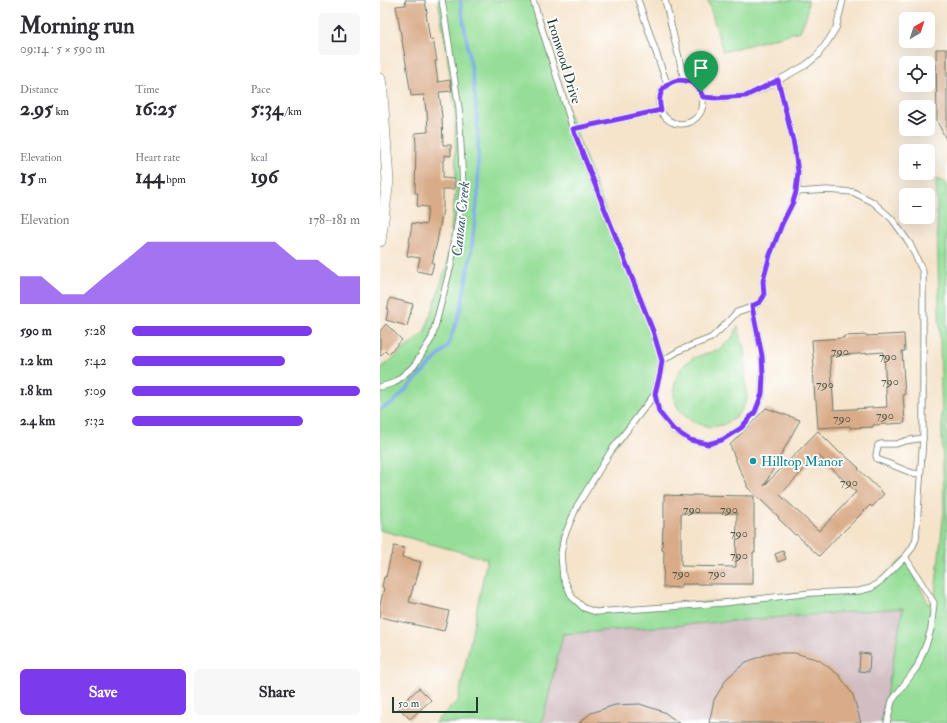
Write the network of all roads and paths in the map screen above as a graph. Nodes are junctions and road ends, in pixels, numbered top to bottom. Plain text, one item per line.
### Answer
1 (442, 0) edge
2 (533, 0) edge
3 (638, 0) edge
4 (665, 0) edge
5 (843, 0) edge
6 (380, 79) edge
7 (684, 80) junction
8 (778, 80) junction
9 (667, 84) junction
10 (703, 97) junction
11 (661, 110) junction
12 (573, 129) junction
13 (796, 192) junction
14 (380, 241) edge
15 (752, 306) junction
16 (662, 361) junction
17 (380, 387) edge
18 (655, 394) junction
19 (923, 438) junction
20 (921, 474) junction
21 (905, 557) junction
22 (887, 723) edge

1 - 17 lane
2 - 12 lane, Ironwood Drive
3 - 9 lane
4 - 7 lane
5 - 8 lane
6 - 14 street
7 - 9 lane
7 - 10 lane
8 - 10 lane
8 - 13 lane
9 - 11 lane
10 - 11 lane
11 - 12 lane
12 - 16 lane, Ironwood Drive
13 - 15 lane
13 - 19 lane
15 - 16 lane
15 - 18 lane
16 - 18 lane
18 - 21 lane
19 - 20 lane
19 - 20 lane
20 - 21 lane
21 - 22 lane

